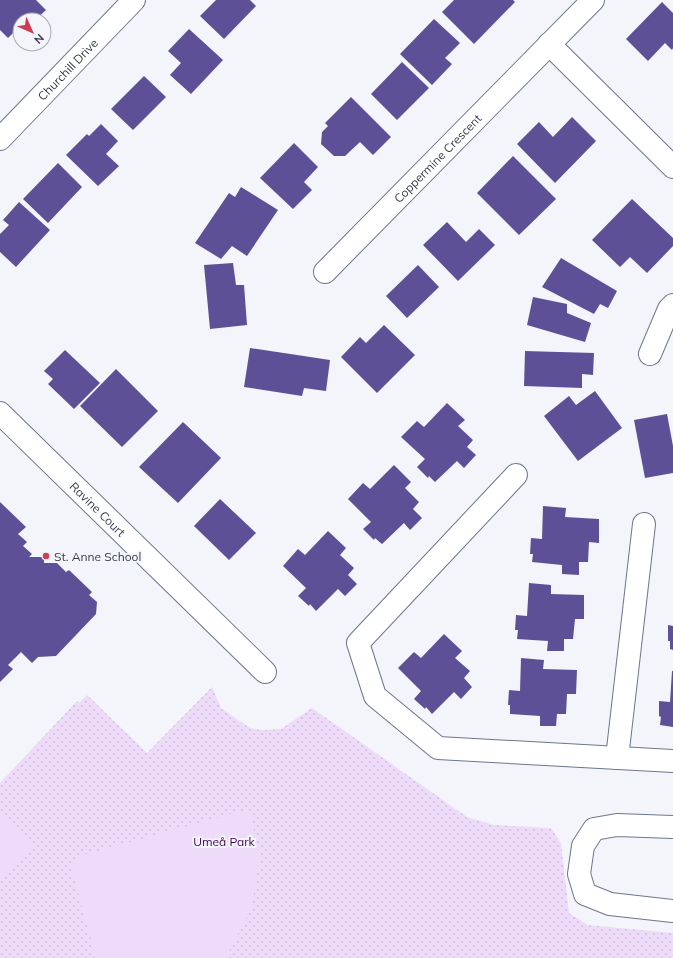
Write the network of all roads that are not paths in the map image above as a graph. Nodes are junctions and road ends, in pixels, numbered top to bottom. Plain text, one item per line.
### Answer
1 (134, 0) edge
2 (593, 0) edge
3 (549, 44) junction
4 (0, 139) edge
5 (673, 167) edge
6 (325, 272) dead end
7 (673, 305) edge
8 (650, 354) dead end
9 (0, 413) edge
10 (516, 475) dead end
11 (644, 524) dead end
12 (265, 672) dead end
13 (617, 758) junction
14 (673, 761) edge
15 (673, 827) edge
16 (673, 911) edge

1 - 4 street, Churchill Drive
2 - 3 street, Coppermine Crescent
3 - 5 street
3 - 6 street, Coppermine Crescent
7 - 8 street
9 - 12 street, Ravine Court
10 - 13 street
11 - 13 street
13 - 14 street
15 - 16 street

